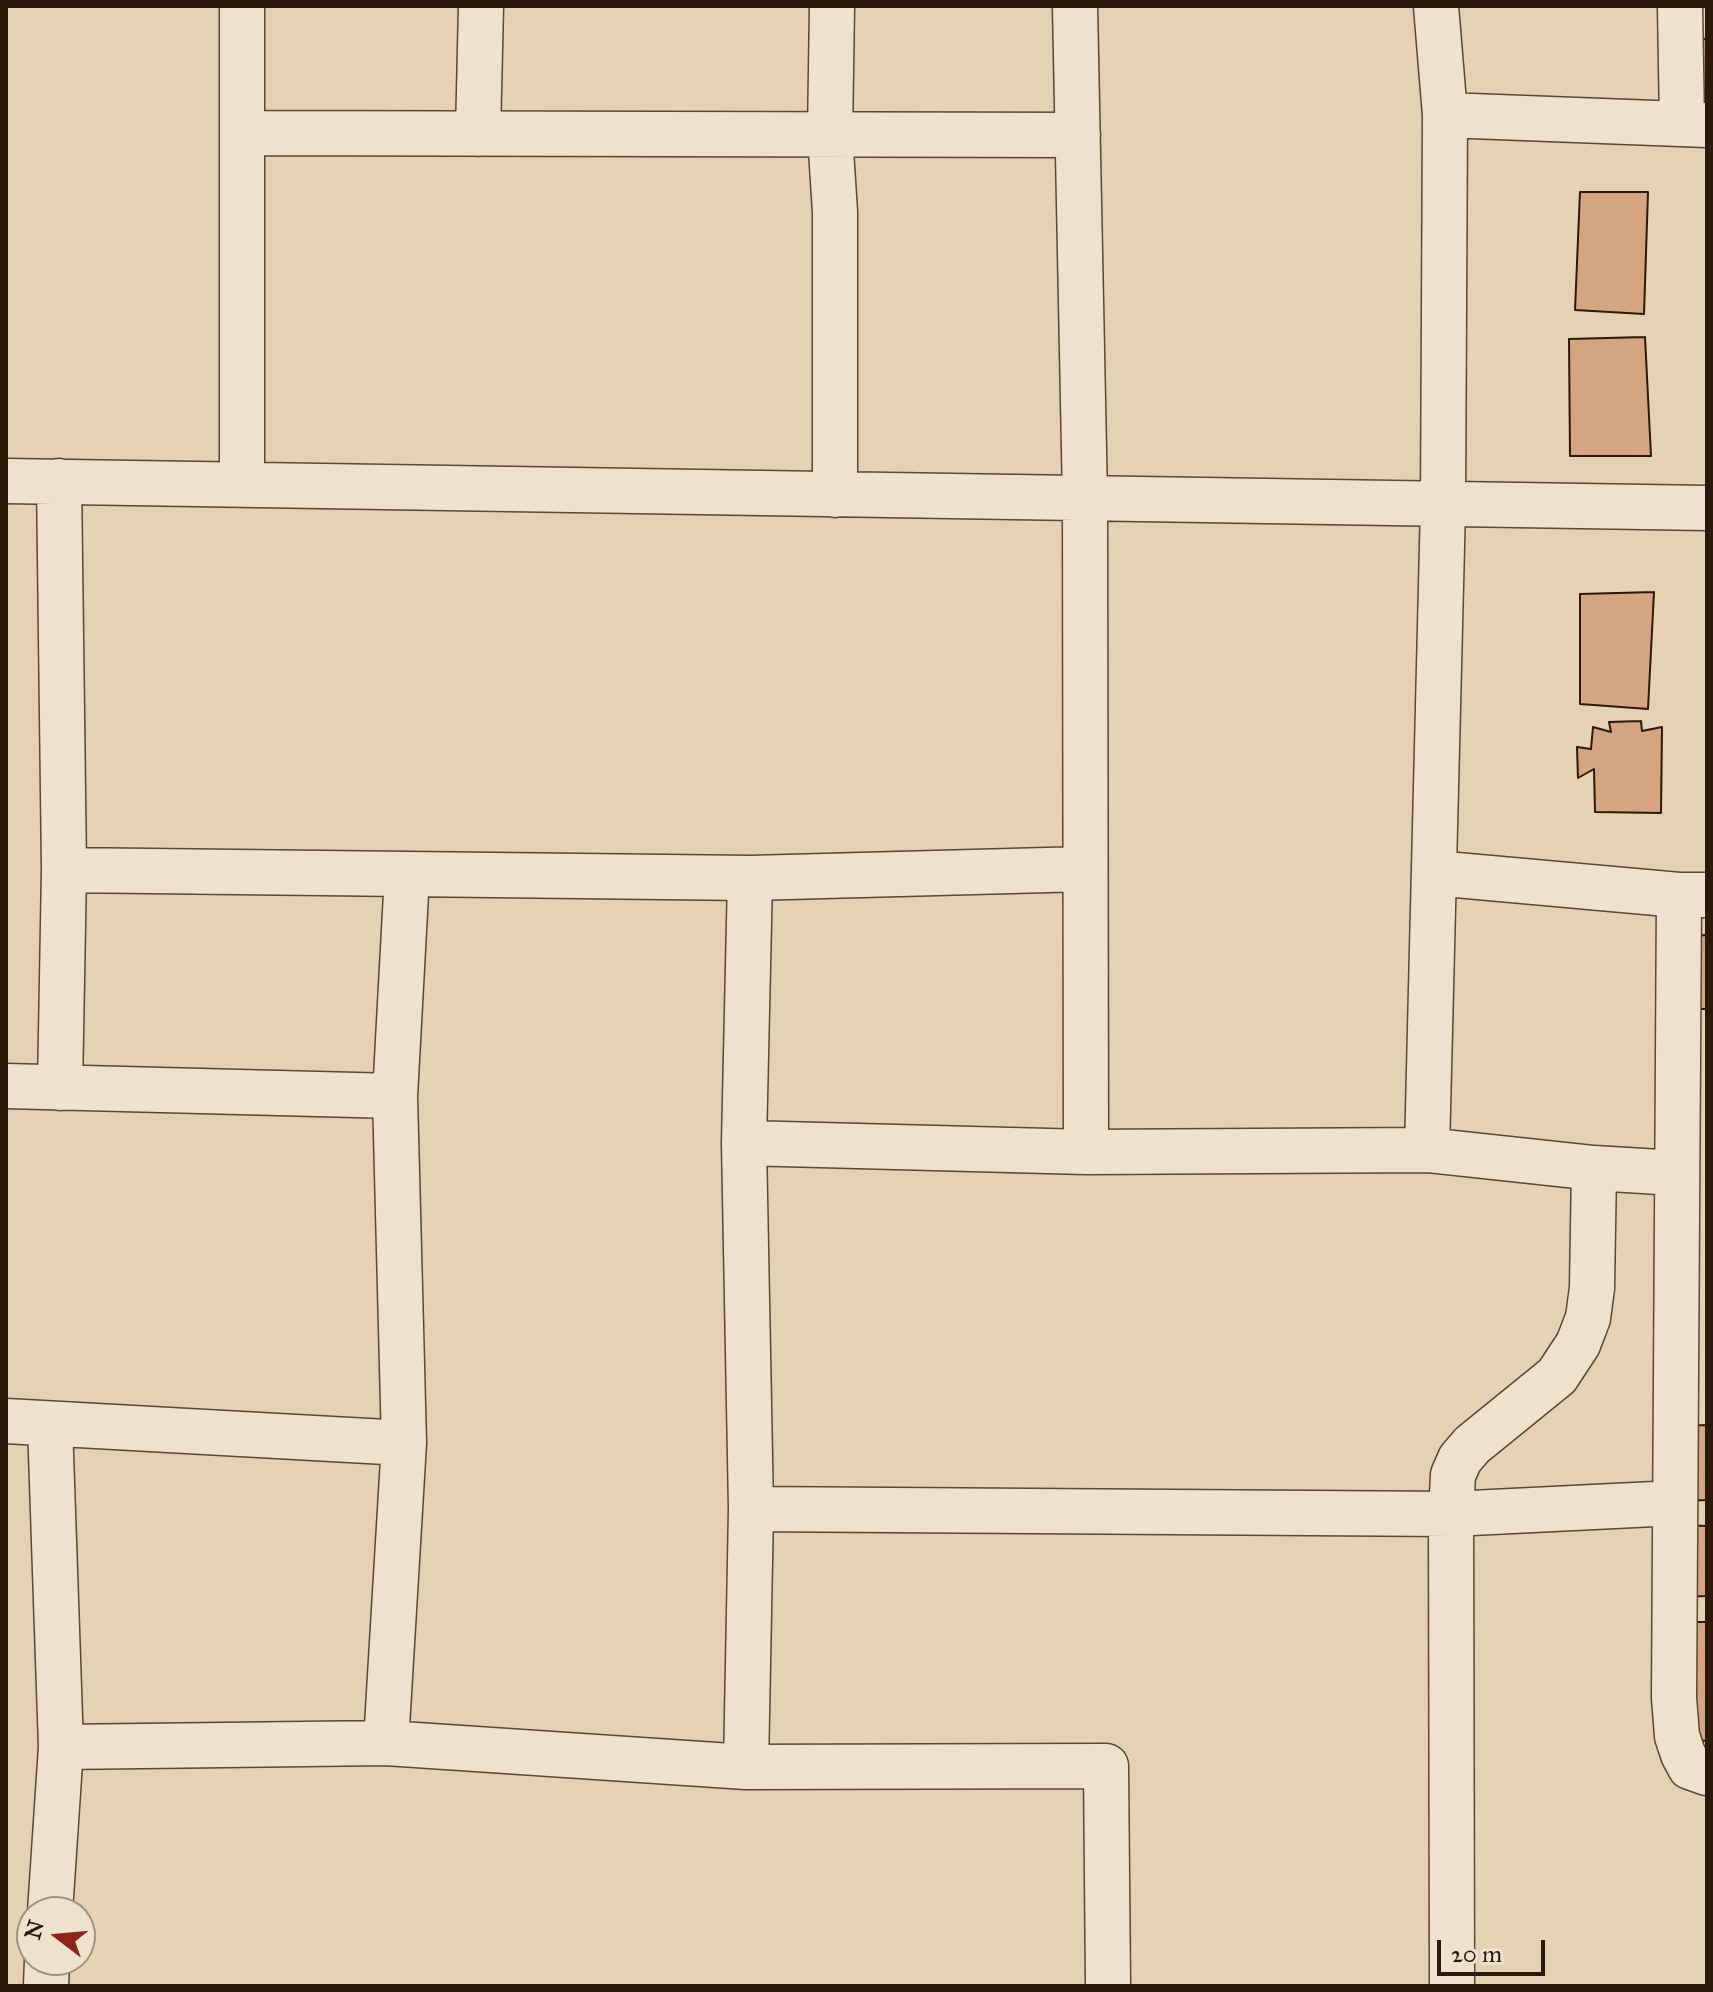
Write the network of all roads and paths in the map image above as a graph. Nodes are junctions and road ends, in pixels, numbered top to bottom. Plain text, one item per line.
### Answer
1 (242, 6) edge
2 (481, 6) edge
3 (832, 6) edge
4 (1075, 6) edge
5 (1436, 6) edge
6 (1680, 6) edge
7 (1445, 115) junction
8 (1695, 124) edge
9 (243, 133) junction
10 (478, 134) junction
11 (830, 135) junction
12 (1078, 135) junction
13 (6, 481) edge
14 (59, 481) junction
15 (242, 484) junction
16 (835, 495) junction
17 (1085, 499) junction
18 (1443, 505) junction
19 (1707, 508) edge
20 (1085, 869) junction
21 (64, 870) junction
22 (1434, 873) junction
23 (407, 875) junction
24 (750, 878) junction
25 (1693, 895) edge
26 (6, 1086) edge
27 (60, 1088) junction
28 (395, 1096) junction
29 (744, 1143) junction
30 (1427, 1150) junction
31 (1086, 1152) junction
32 (1594, 1168) junction
33 (1676, 1173) junction
34 (6, 1421) edge
35 (50, 1424) junction
36 (404, 1443) junction
37 (1675, 1503) junction
38 (751, 1509) junction
39 (1451, 1514) junction
40 (386, 1743) junction
41 (61, 1747) junction
42 (746, 1767) junction
43 (1707, 1773) edge
44 (51, 1896) edge
45 (1108, 1986) edge
46 (1452, 1986) edge

1 - 9 street
2 - 10 street
3 - 11 street
4 - 12 street
5 - 7 street
6 - 8 street
7 - 8 street
7 - 18 street
9 - 10 street
9 - 15 street
10 - 11 street
11 - 12 street
11 - 16 street
12 - 17 street
13 - 14 street
14 - 15 street
14 - 21 street
15 - 16 street
16 - 17 street
17 - 18 street
17 - 20 street
18 - 19 street
18 - 22 street
20 - 24 street
20 - 31 street
21 - 23 street
21 - 27 street
22 - 25 street
22 - 30 street
23 - 24 street
23 - 28 street
24 - 29 street
25 - 33 street
26 - 27 street
27 - 28 street
28 - 36 street
29 - 31 street
29 - 38 street
30 - 31 street
30 - 32 street
32 - 33 street
32 - 39 street
33 - 37 street
34 - 35 street
35 - 36 street
35 - 41 street
36 - 40 street
37 - 39 street
37 - 43 street
38 - 39 street
38 - 42 street
39 - 46 street
40 - 41 street
40 - 42 street
41 - 44 street
42 - 45 street

